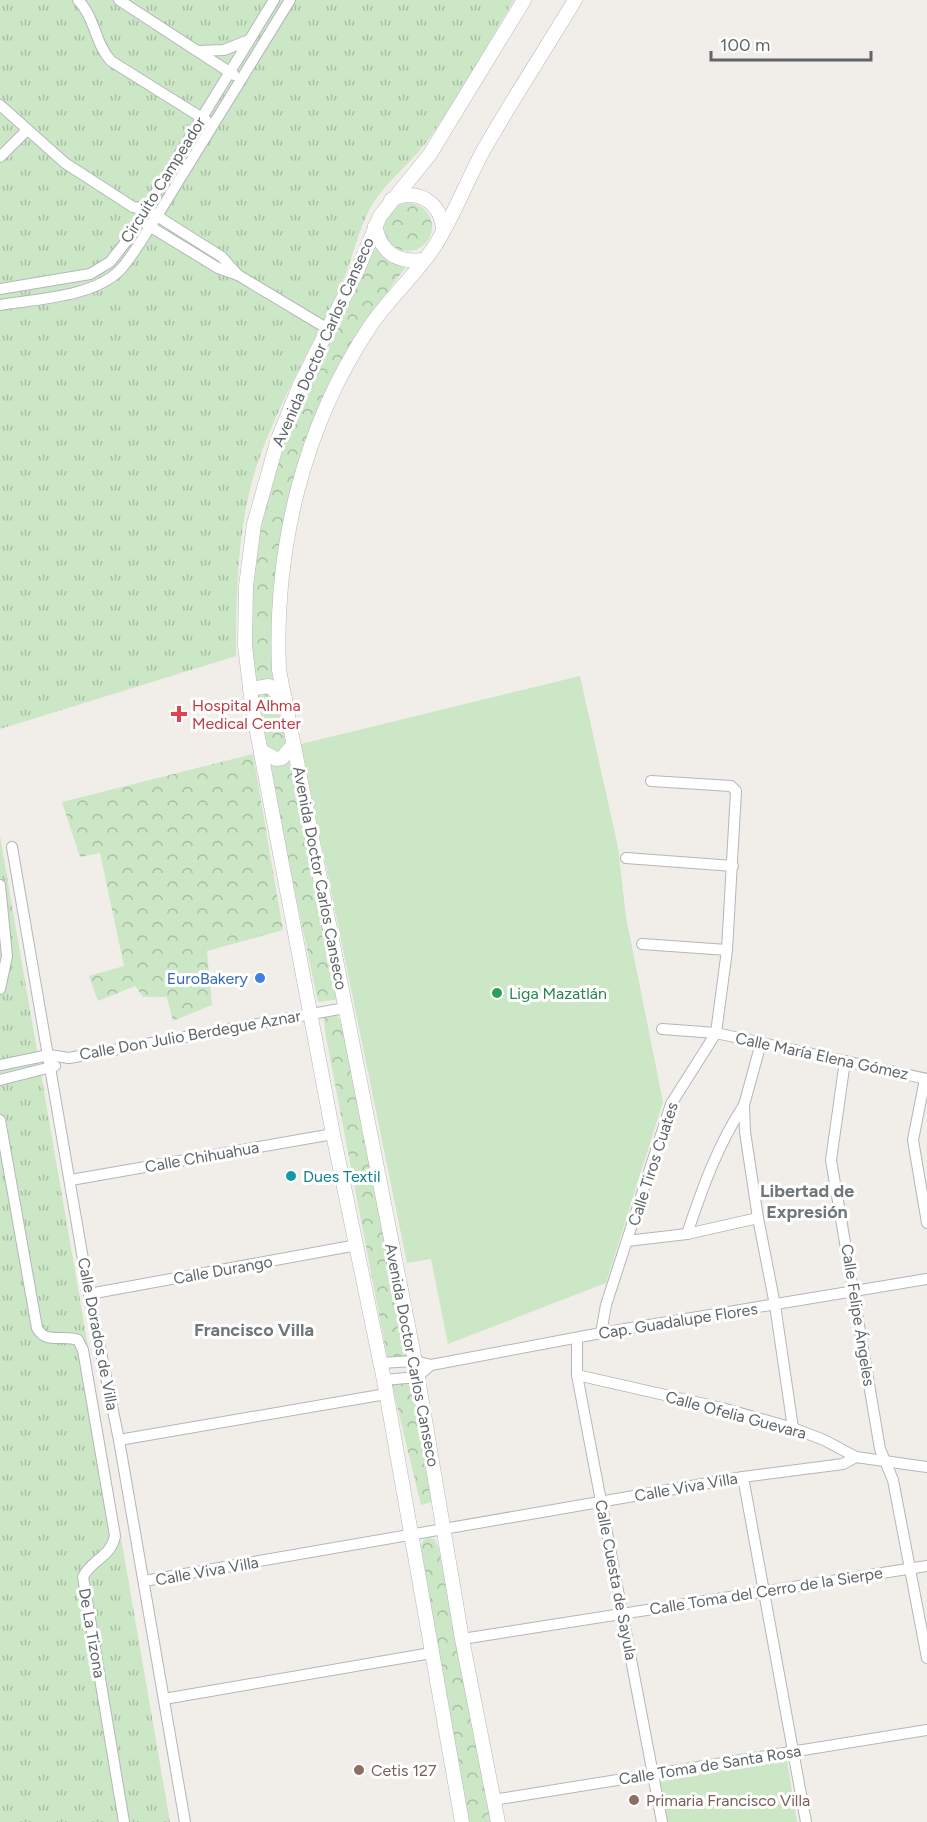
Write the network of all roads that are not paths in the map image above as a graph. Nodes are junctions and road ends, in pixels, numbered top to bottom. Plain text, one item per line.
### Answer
1 (78, 0) edge
2 (119, 0) edge
3 (274, 0) edge
4 (290, 0) edge
5 (524, 0) edge
6 (575, 0) edge
7 (249, 40) junction
8 (195, 50) junction
9 (230, 72) junction
10 (241, 79) junction
11 (0, 105) edge
12 (201, 117) junction
13 (212, 124) junction
14 (26, 131) junction
15 (0, 157) edge
16 (391, 201) junction
17 (133, 207) junction
18 (145, 209) junction
19 (157, 216) junction
20 (139, 219) junction
21 (375, 226) junction
22 (150, 227) junction
23 (444, 231) junction
24 (424, 260) junction
25 (110, 262) junction
26 (118, 272) junction
27 (238, 274) junction
28 (13, 287) junction
29 (0, 289) edge
30 (15, 302) junction
31 (0, 305) edge
32 (328, 330) junction
33 (250, 689) junction
34 (285, 699) junction
35 (293, 745) junction
36 (261, 751) junction
37 (651, 781) dead end
38 (12, 847) dead end
39 (626, 858) dead end
40 (733, 866) junction
41 (0, 885) edge
42 (642, 944) dead end
43 (727, 950) junction
44 (0, 989) edge
45 (345, 1008) junction
46 (311, 1013) junction
47 (662, 1029) dead end
48 (716, 1033) junction
49 (761, 1043) junction
50 (49, 1054) junction
51 (69, 1058) junction
52 (845, 1061) junction
53 (0, 1065) edge
54 (51, 1069) junction
55 (926, 1079) edge
56 (0, 1080) edge
57 (744, 1105) junction
58 (0, 1120) edge
59 (333, 1134) junction
60 (3, 1160) edge
61 (71, 1180) junction
62 (758, 1218) junction
63 (927, 1223) edge
64 (687, 1234) junction
65 (627, 1241) junction
66 (357, 1245) junction
67 (927, 1279) edge
68 (854, 1292) junction
69 (89, 1294) junction
70 (775, 1305) junction
71 (601, 1333) junction
72 (578, 1338) junction
73 (415, 1361) junction
74 (380, 1364) junction
75 (430, 1365) junction
76 (577, 1375) junction
77 (417, 1377) junction
78 (385, 1387) junction
79 (793, 1428) junction
80 (119, 1440) junction
81 (856, 1457) junction
82 (885, 1461) junction
83 (927, 1467) edge
84 (743, 1478) junction
85 (601, 1502) junction
86 (444, 1529) junction
87 (412, 1535) junction
88 (927, 1566) edge
89 (910, 1568) junction
90 (144, 1581) junction
91 (764, 1591) junction
92 (622, 1614) junction
93 (462, 1639) junction
94 (431, 1653) junction
95 (927, 1658) edge
96 (164, 1700) junction
97 (927, 1730) edge
98 (793, 1752) junction
99 (653, 1774) junction
100 (493, 1800) junction
101 (124, 1822) edge
102 (185, 1822) edge
103 (462, 1822) edge
104 (498, 1822) edge
105 (662, 1822) edge
106 (806, 1822) edge

1 - 12 street
2 - 8 street
3 - 7 street, Circuito Campeador
4 - 10 street, Circuito Campeador
5 - 16 main road, Avenida Doctor Carlos Canseco
6 - 23 main road, Avenida Doctor Carlos Canseco
7 - 8 street
7 - 9 street, Circuito Campeador
8 - 9 street
9 - 10 street
9 - 12 street, Circuito Campeador
10 - 13 street, Circuito Campeador
11 - 14 street
12 - 13 street
12 - 18 street, Circuito Campeador
13 - 19 street, Circuito Campeador
14 - 15 street
14 - 17 street
16 - 21 main road, Avenida Doctor Carlos Canseco
16 - 23 main road
17 - 18 street
17 - 20 street
18 - 19 street
18 - 20 street, Circuito Campeador
19 - 22 street, Circuito Campeador
19 - 27 street, Circuito Campeador
20 - 22 street
20 - 25 street, Circuito Campeador
21 - 24 main road
21 - 32 main road, Avenida Doctor Carlos Canseco
22 - 26 street, Circuito Campeador
22 - 27 street
23 - 24 main road, Avenida Doctor Carlos Canseco
24 - 34 main road, Avenida Doctor Carlos Canseco
25 - 26 street
25 - 28 street, Circuito Campeador
26 - 30 street, Circuito Campeador
27 - 32 street
28 - 29 street, Circuito Campeador
28 - 30 street
30 - 31 street, Circuito Campeador
32 - 33 main road, Avenida Doctor Carlos Canseco
33 - 34 main road
33 - 36 main road, Avenida Doctor Carlos Canseco
34 - 35 main road, Avenida Doctor Carlos Canseco
35 - 36 main road
35 - 45 main road, Avenida Doctor Carlos Canseco
36 - 46 main road, Avenida Doctor Carlos Canseco
37 - 40 street, Calle Tiros Cuates
38 - 50 street, Calle Dorados de Villa
39 - 40 street
40 - 43 street, Calle Tiros Cuates
41 - 44 street
42 - 43 street
43 - 48 street, Calle Tiros Cuates
45 - 46 street, Calle Don Julio Berdegue Aznar
45 - 73 main road, Avenida Doctor Carlos Canseco
46 - 51 street, Calle Don Julio Berdegue Aznar
46 - 59 main road, Avenida Doctor Carlos Canseco
47 - 48 street, Calle María Elena Gómez
48 - 49 street, Calle María Elena Gómez
48 - 65 street, Calle Tiros Cuates
49 - 52 street, Calle María Elena Gómez
49 - 57 street
50 - 51 street
50 - 53 street
50 - 54 street, Calle Dorados de Villa
51 - 54 street
52 - 55 street, Calle María Elena Gómez
52 - 68 street, Calle Felipe Ángeles
54 - 56 street
54 - 61 street, Calle Dorados de Villa
55 - 63 street
57 - 62 street
57 - 64 street
58 - 60 street
59 - 61 street, Calle Chihuahua
59 - 66 main road, Avenida Doctor Carlos Canseco
60 - 101 street, De La Tizona
61 - 69 street, Calle Dorados de Villa
62 - 64 street
62 - 70 street
64 - 65 street
65 - 71 street, Calle Tiros Cuates
66 - 69 street, Calle Durango
66 - 74 main road, Avenida Doctor Carlos Canseco
67 - 68 street, Cap. Guadalupe Flores
68 - 70 street, Cap. Guadalupe Flores
68 - 82 street, Calle Felipe Ángeles
69 - 80 street, Calle Dorados de Villa
70 - 71 street, Cap. Guadalupe Flores
70 - 79 street
71 - 72 street, Cap. Guadalupe Flores
72 - 75 street, Cap. Guadalupe Flores
72 - 76 street, Calle Cuesta de Sayula
73 - 74 street, Cap. Guadalupe Flores
73 - 75 street, Cap. Guadalupe Flores
73 - 77 main road, Avenida Doctor Carlos Canseco
74 - 78 main road, Avenida Doctor Carlos Canseco
75 - 77 street
76 - 79 street, Calle Ofelia Guevara
76 - 85 street, Calle Cuesta de Sayula
77 - 78 street
77 - 86 main road, Avenida Doctor Carlos Canseco
78 - 80 street
78 - 87 main road, Avenida Doctor Carlos Canseco
79 - 81 street, Calle Ofelia Guevara
80 - 90 street, Calle Dorados de Villa
81 - 82 street, Calle Ofelia Guevara
81 - 84 street, Calle Viva Villa
82 - 83 street, Calle Ofelia Guevara
82 - 89 street, Calle Felipe Ángeles
84 - 85 street, Calle Viva Villa
84 - 91 street
85 - 86 street, Calle Viva Villa
85 - 92 street, Calle Cuesta de Sayula
86 - 87 street, Calle Viva Villa
86 - 93 main road, Avenida Doctor Carlos Canseco
87 - 90 street, Calle Viva Villa
87 - 94 main road, Avenida Doctor Carlos Canseco
88 - 89 street, Calle Toma del Cerro de la Sierpe
89 - 91 street, Calle Toma del Cerro de la Sierpe
89 - 95 street, Calle Felipe Ángeles
90 - 96 street, Calle Dorados de Villa
91 - 92 street, Calle Toma del Cerro de la Sierpe
91 - 98 street
92 - 93 street, Calle Toma del Cerro de la Sierpe
92 - 99 street, Calle Cuesta de Sayula
93 - 100 main road, Avenida Doctor Carlos Canseco
94 - 96 street
94 - 103 main road, Avenida Doctor Carlos Canseco
96 - 102 street, Calle Dorados de Villa
97 - 98 street, Calle Toma de Santa Rosa
98 - 99 street, Calle Toma de Santa Rosa
98 - 106 street
99 - 100 street, Calle Toma de Santa Rosa
99 - 105 street, Calle Cuesta de Sayula
100 - 104 main road, Avenida Doctor Carlos Canseco

